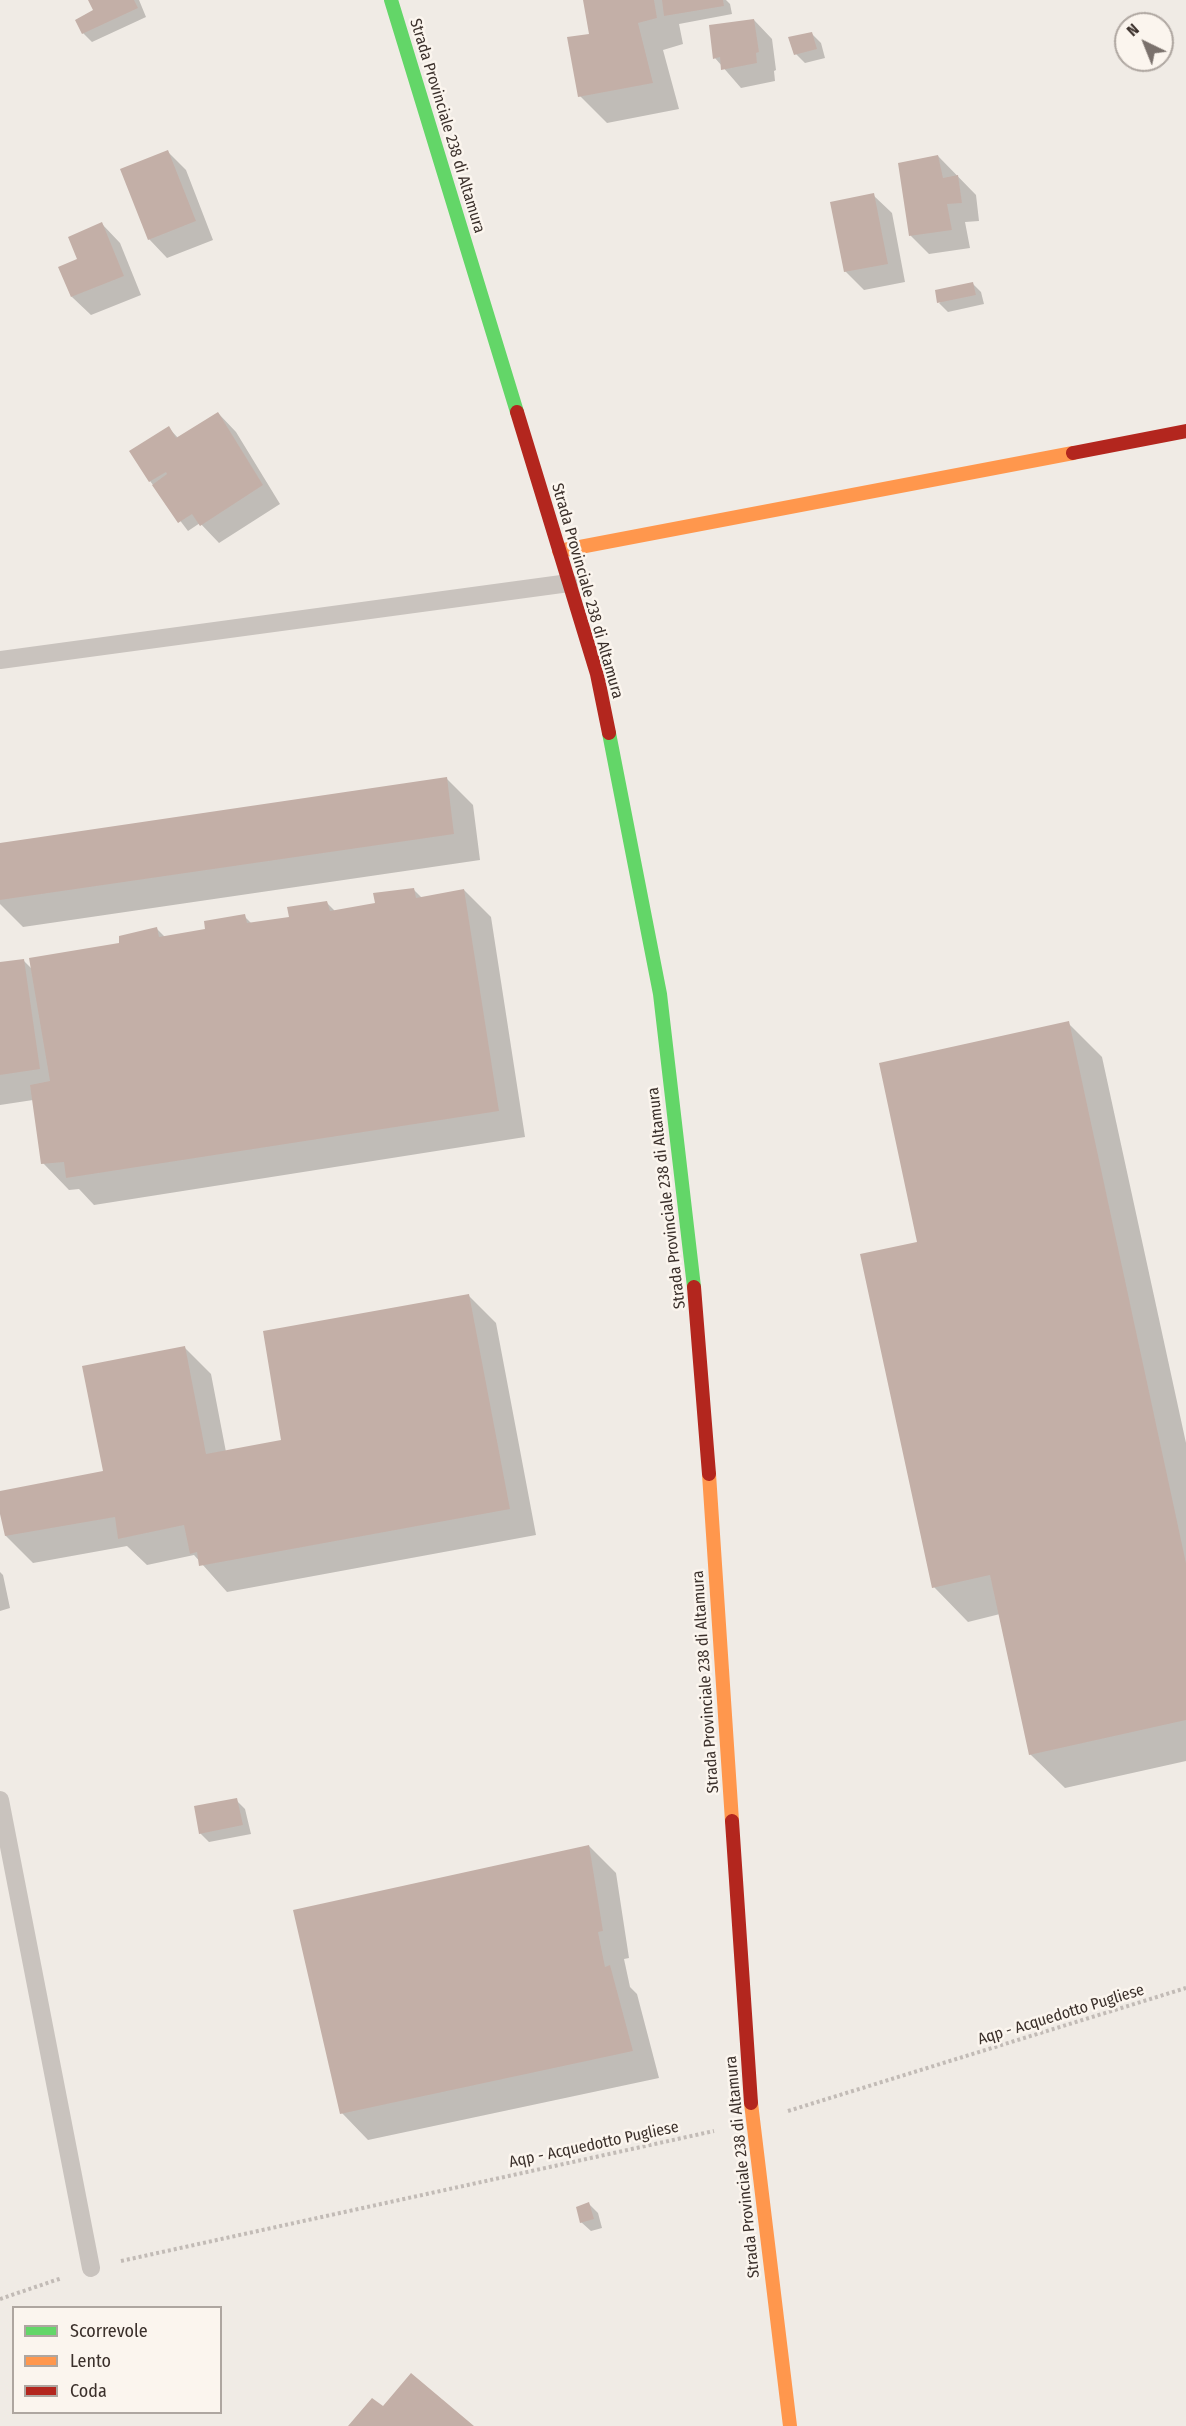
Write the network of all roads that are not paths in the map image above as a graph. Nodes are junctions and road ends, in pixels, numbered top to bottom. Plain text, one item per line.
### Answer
1 (391, 0) edge
2 (1186, 431) edge
3 (559, 551) junction
4 (569, 583) junction
5 (0, 660) edge
6 (0, 1800) edge
7 (91, 2268) road end
8 (790, 2426) edge

1 - 3 main road, Strada Provinciale 238 di Altamura
2 - 3 main road
3 - 4 main road, Strada Provinciale 238 di Altamura
4 - 5 lane
4 - 8 main road, Strada Provinciale 238 di Altamura
6 - 7 lane

